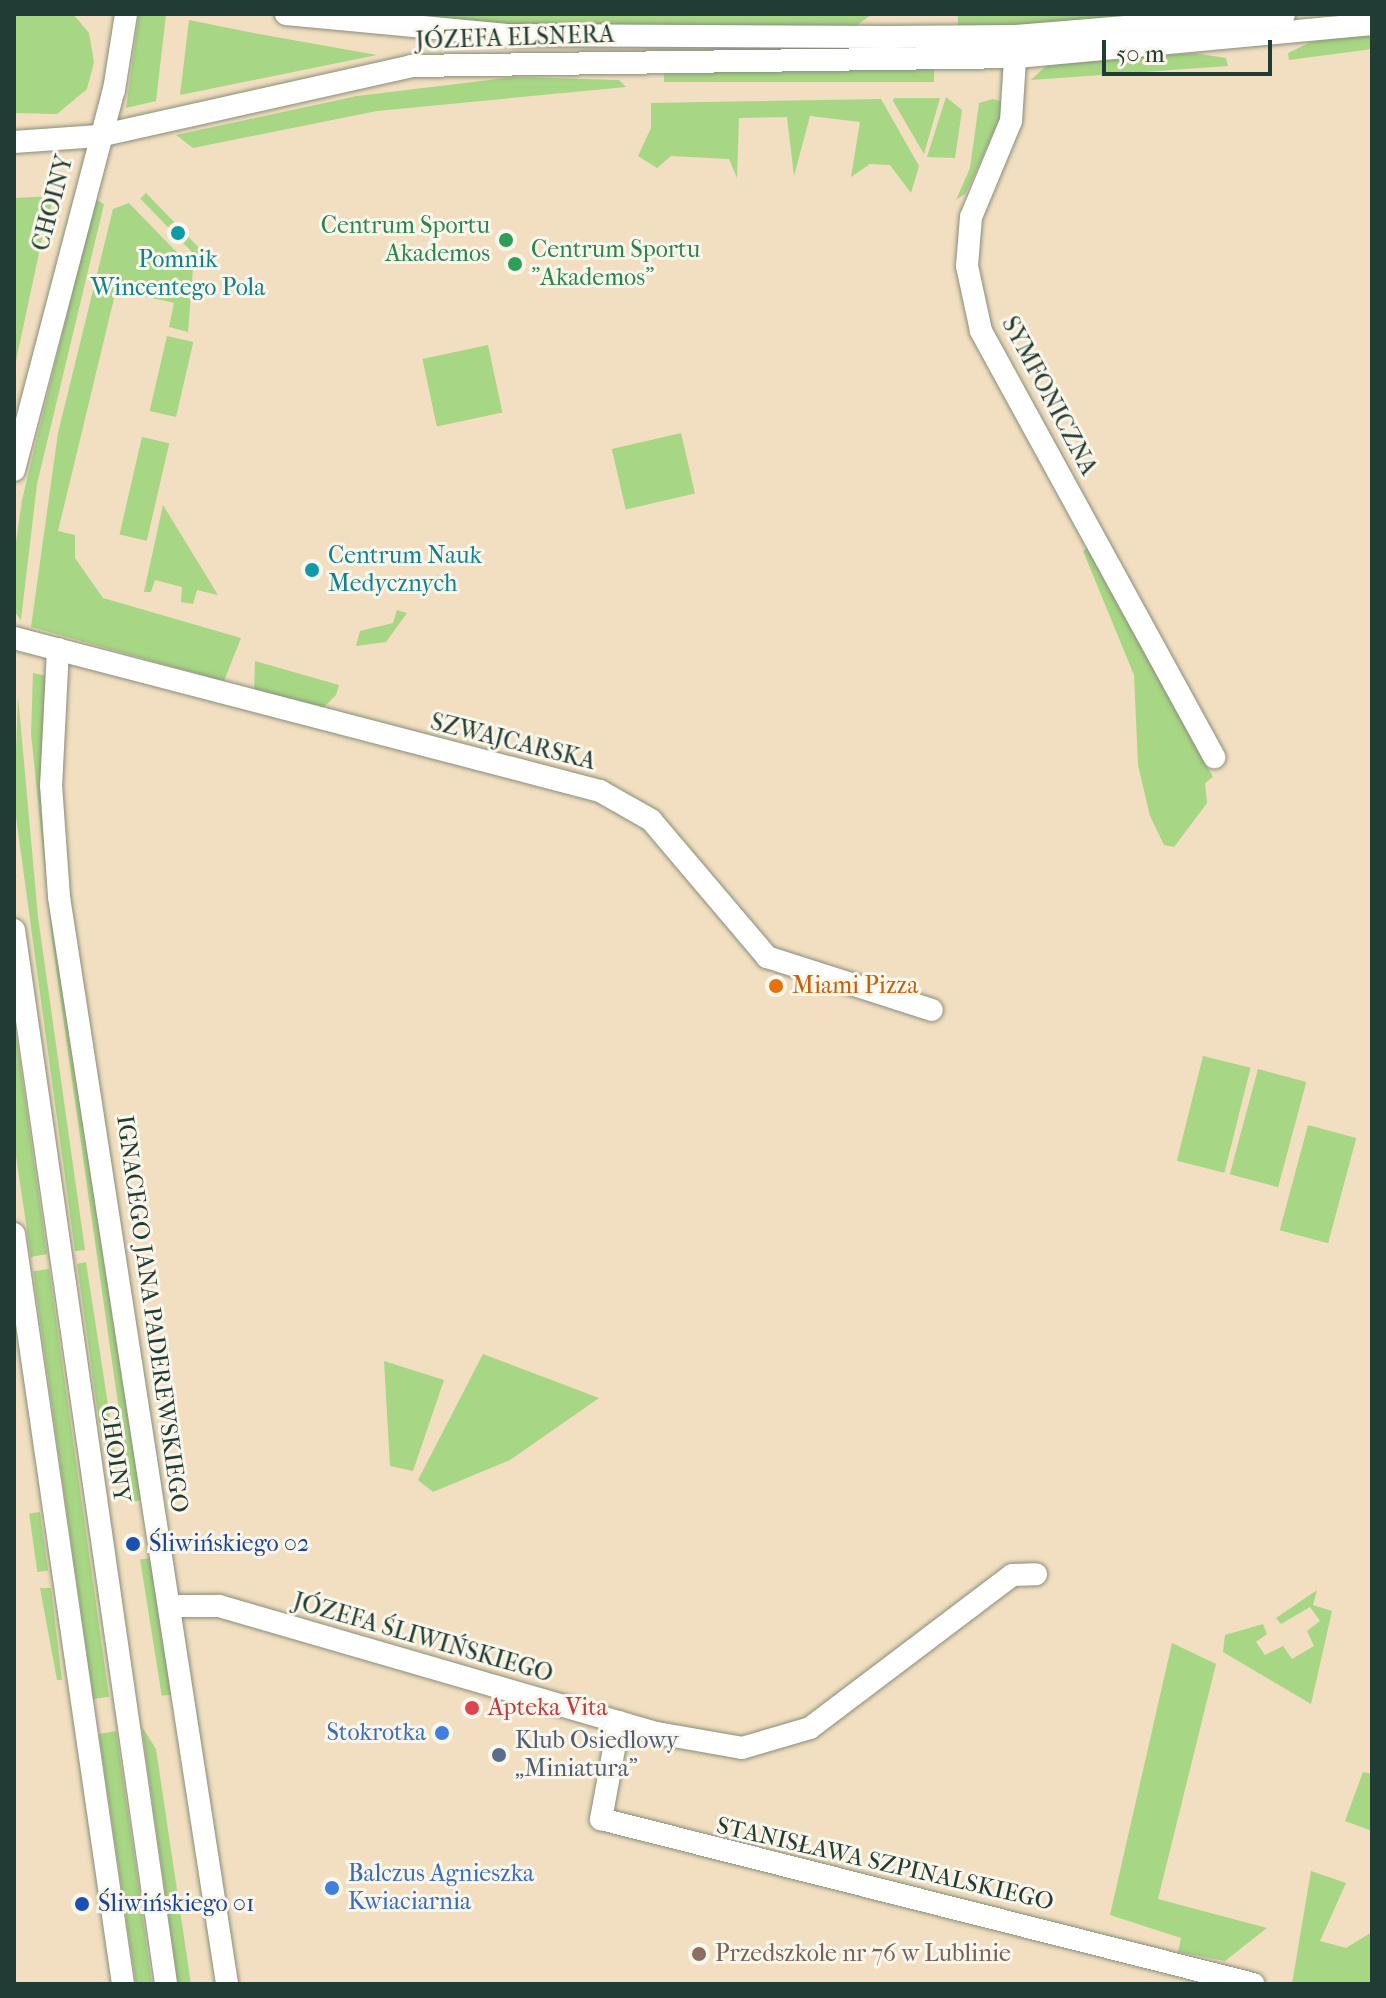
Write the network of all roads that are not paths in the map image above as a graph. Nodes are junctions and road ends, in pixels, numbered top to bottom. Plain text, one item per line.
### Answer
1 (126, 14) edge
2 (286, 14) edge
3 (888, 14) edge
4 (1284, 14) edge
5 (1372, 24) edge
6 (1016, 46) junction
7 (888, 48) junction
8 (99, 136) junction
9 (14, 142) edge
10 (14, 470) edge
11 (14, 638) edge
12 (58, 649) junction
13 (1214, 757) dead end
14 (14, 930) edge
15 (932, 1010) dead end
16 (14, 1234) edge
17 (1036, 1574) dead end
18 (169, 1606) junction
19 (619, 1722) junction
20 (123, 1984) edge
21 (166, 1984) edge
22 (227, 1984) edge
23 (1253, 1984) edge

1 - 8 street, CHOINY
2 - 7 street, JÓZEFA ELSNERA
3 - 7 street
4 - 6 street, JÓZEFA ELSNERA
5 - 6 street, JÓZEFA ELSNERA
6 - 7 street, JÓZEFA ELSNERA
6 - 13 street, SYMFONICZNA
7 - 8 street, JÓZEFA ELSNERA
8 - 9 street, JÓZEFA ELSNERA
8 - 10 street, CHOINY
11 - 12 street, SZWAJCARSKA
12 - 15 street, SZWAJCARSKA
12 - 18 street, IGNACEGO JANA PADEREWSKIEGO
14 - 21 street, CHOINY
16 - 20 street
17 - 19 street, JÓZEFA ŚLIWIŃSKIEGO
18 - 19 street, JÓZEFA ŚLIWIŃSKIEGO
18 - 22 street, IGNACEGO JANA PADEREWSKIEGO
19 - 23 street, STANISŁAWA SZPINALSKIEGO

